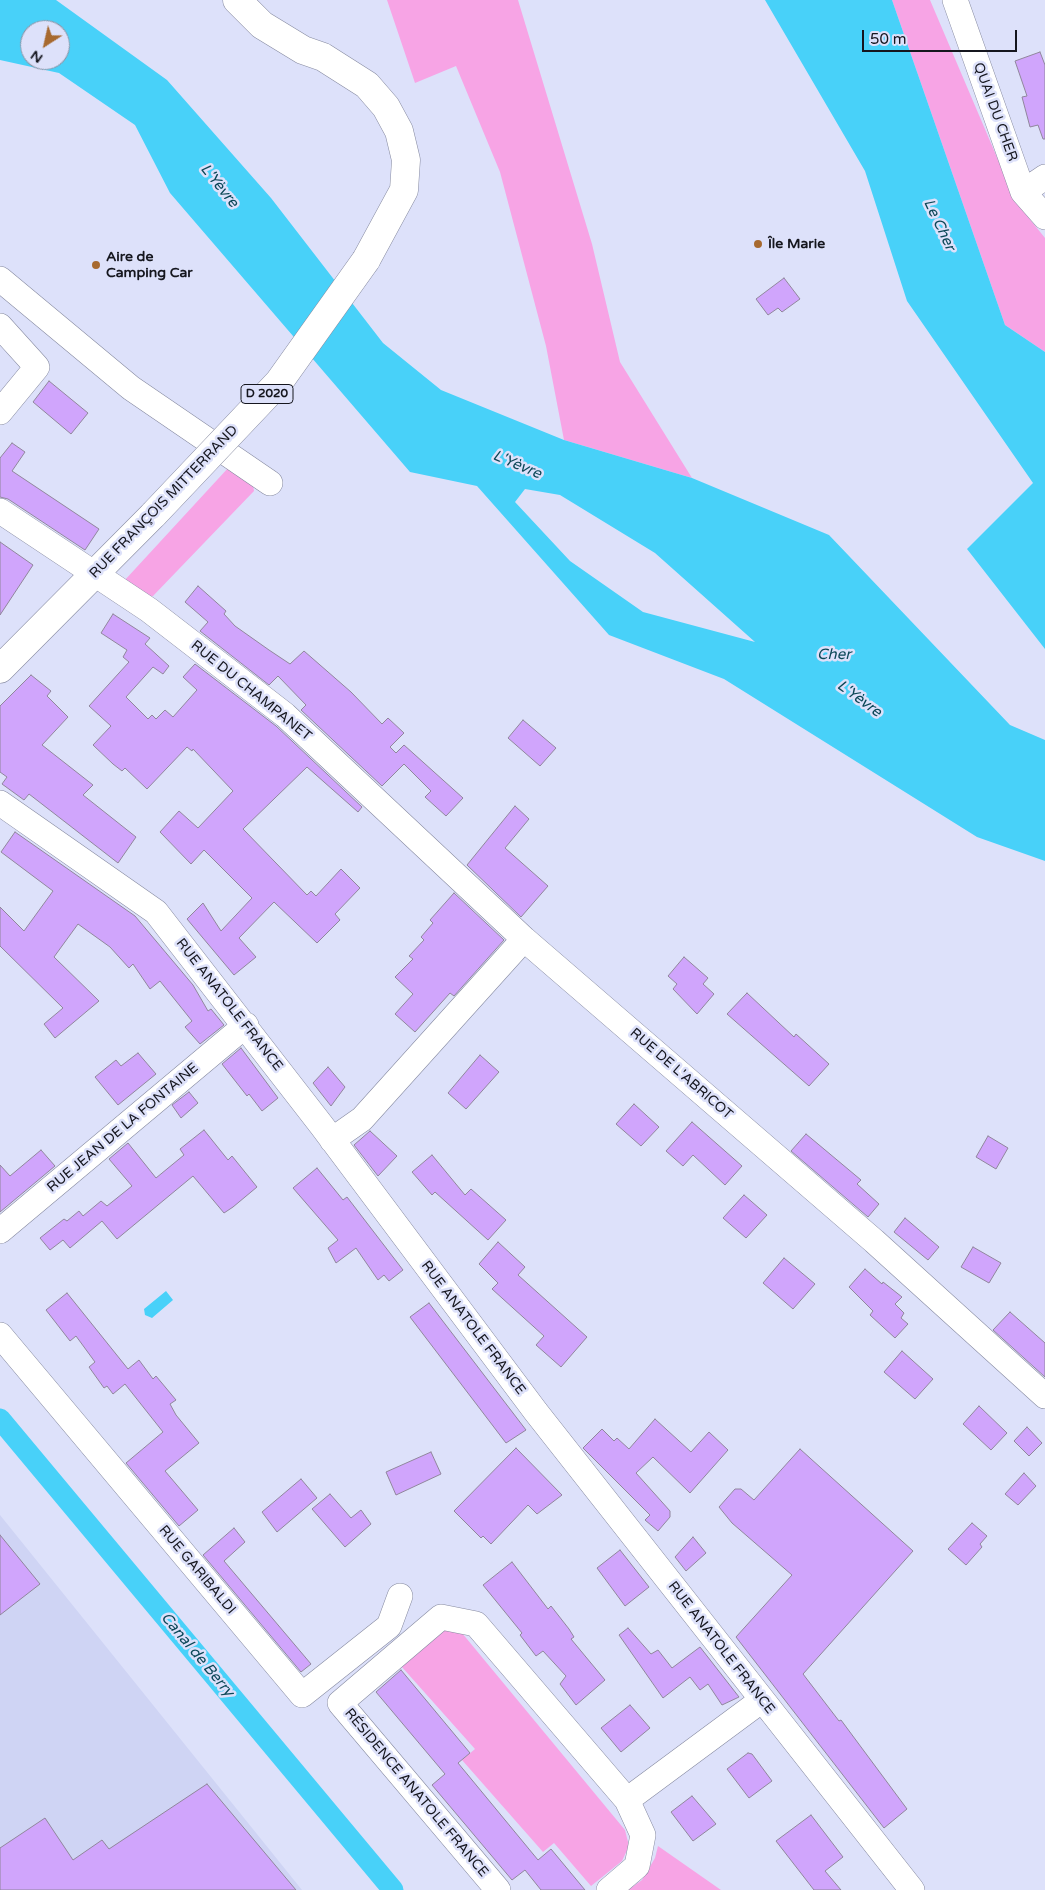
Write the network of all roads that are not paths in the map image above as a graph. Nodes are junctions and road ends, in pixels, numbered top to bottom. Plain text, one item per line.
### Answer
1 (236, 0) edge
2 (258, 0) edge
3 (955, 0) edge
4 (322, 57) junction
5 (1045, 177) edge
6 (1023, 192) junction
7 (1045, 217) edge
8 (0, 279) edge
9 (0, 326) edge
10 (0, 412) edge
11 (270, 483) dead end
12 (0, 511) edge
13 (95, 573) junction
14 (0, 669) edge
15 (0, 803) edge
16 (524, 939) junction
17 (246, 1025) junction
18 (332, 1140) junction
19 (0, 1232) edge
20 (0, 1335) edge
21 (1045, 1396) edge
22 (400, 1596) dead end
23 (762, 1700) junction
24 (627, 1800) junction
25 (498, 1890) edge
26 (609, 1890) edge
27 (912, 1890) edge

1 - 4 main road, D 2020
2 - 4 main road, D 2020
3 - 6 street, QUAI DU CHER
4 - 13 main road, RUE FRANÇOIS MITTERRAND / D 2020, bridge
5 - 6 street
6 - 7 street, QUAI DU CHER
8 - 11 street
9 - 10 street
12 - 13 street, RUE DU CHAMPANET
13 - 14 main road, RUE FRANÇOIS MITTERRAND / D 2020
13 - 16 street, RUE DU CHAMPANET
15 - 17 street, RUE ANATOLE FRANCE
16 - 18 street
16 - 21 street, RUE DE L'ABRICOT
17 - 18 street, RUE ANATOLE FRANCE
17 - 19 street, RUE JEAN DE LA FONTAINE
18 - 23 street, RUE ANATOLE FRANCE
20 - 22 street, RUE GARIBALDI
23 - 24 street
23 - 27 street, RUE ANATOLE FRANCE
24 - 25 street, RÉSIDENCE ANATOLE FRANCE
24 - 26 street, RÉSIDENCE ANATOLE FRANCE

